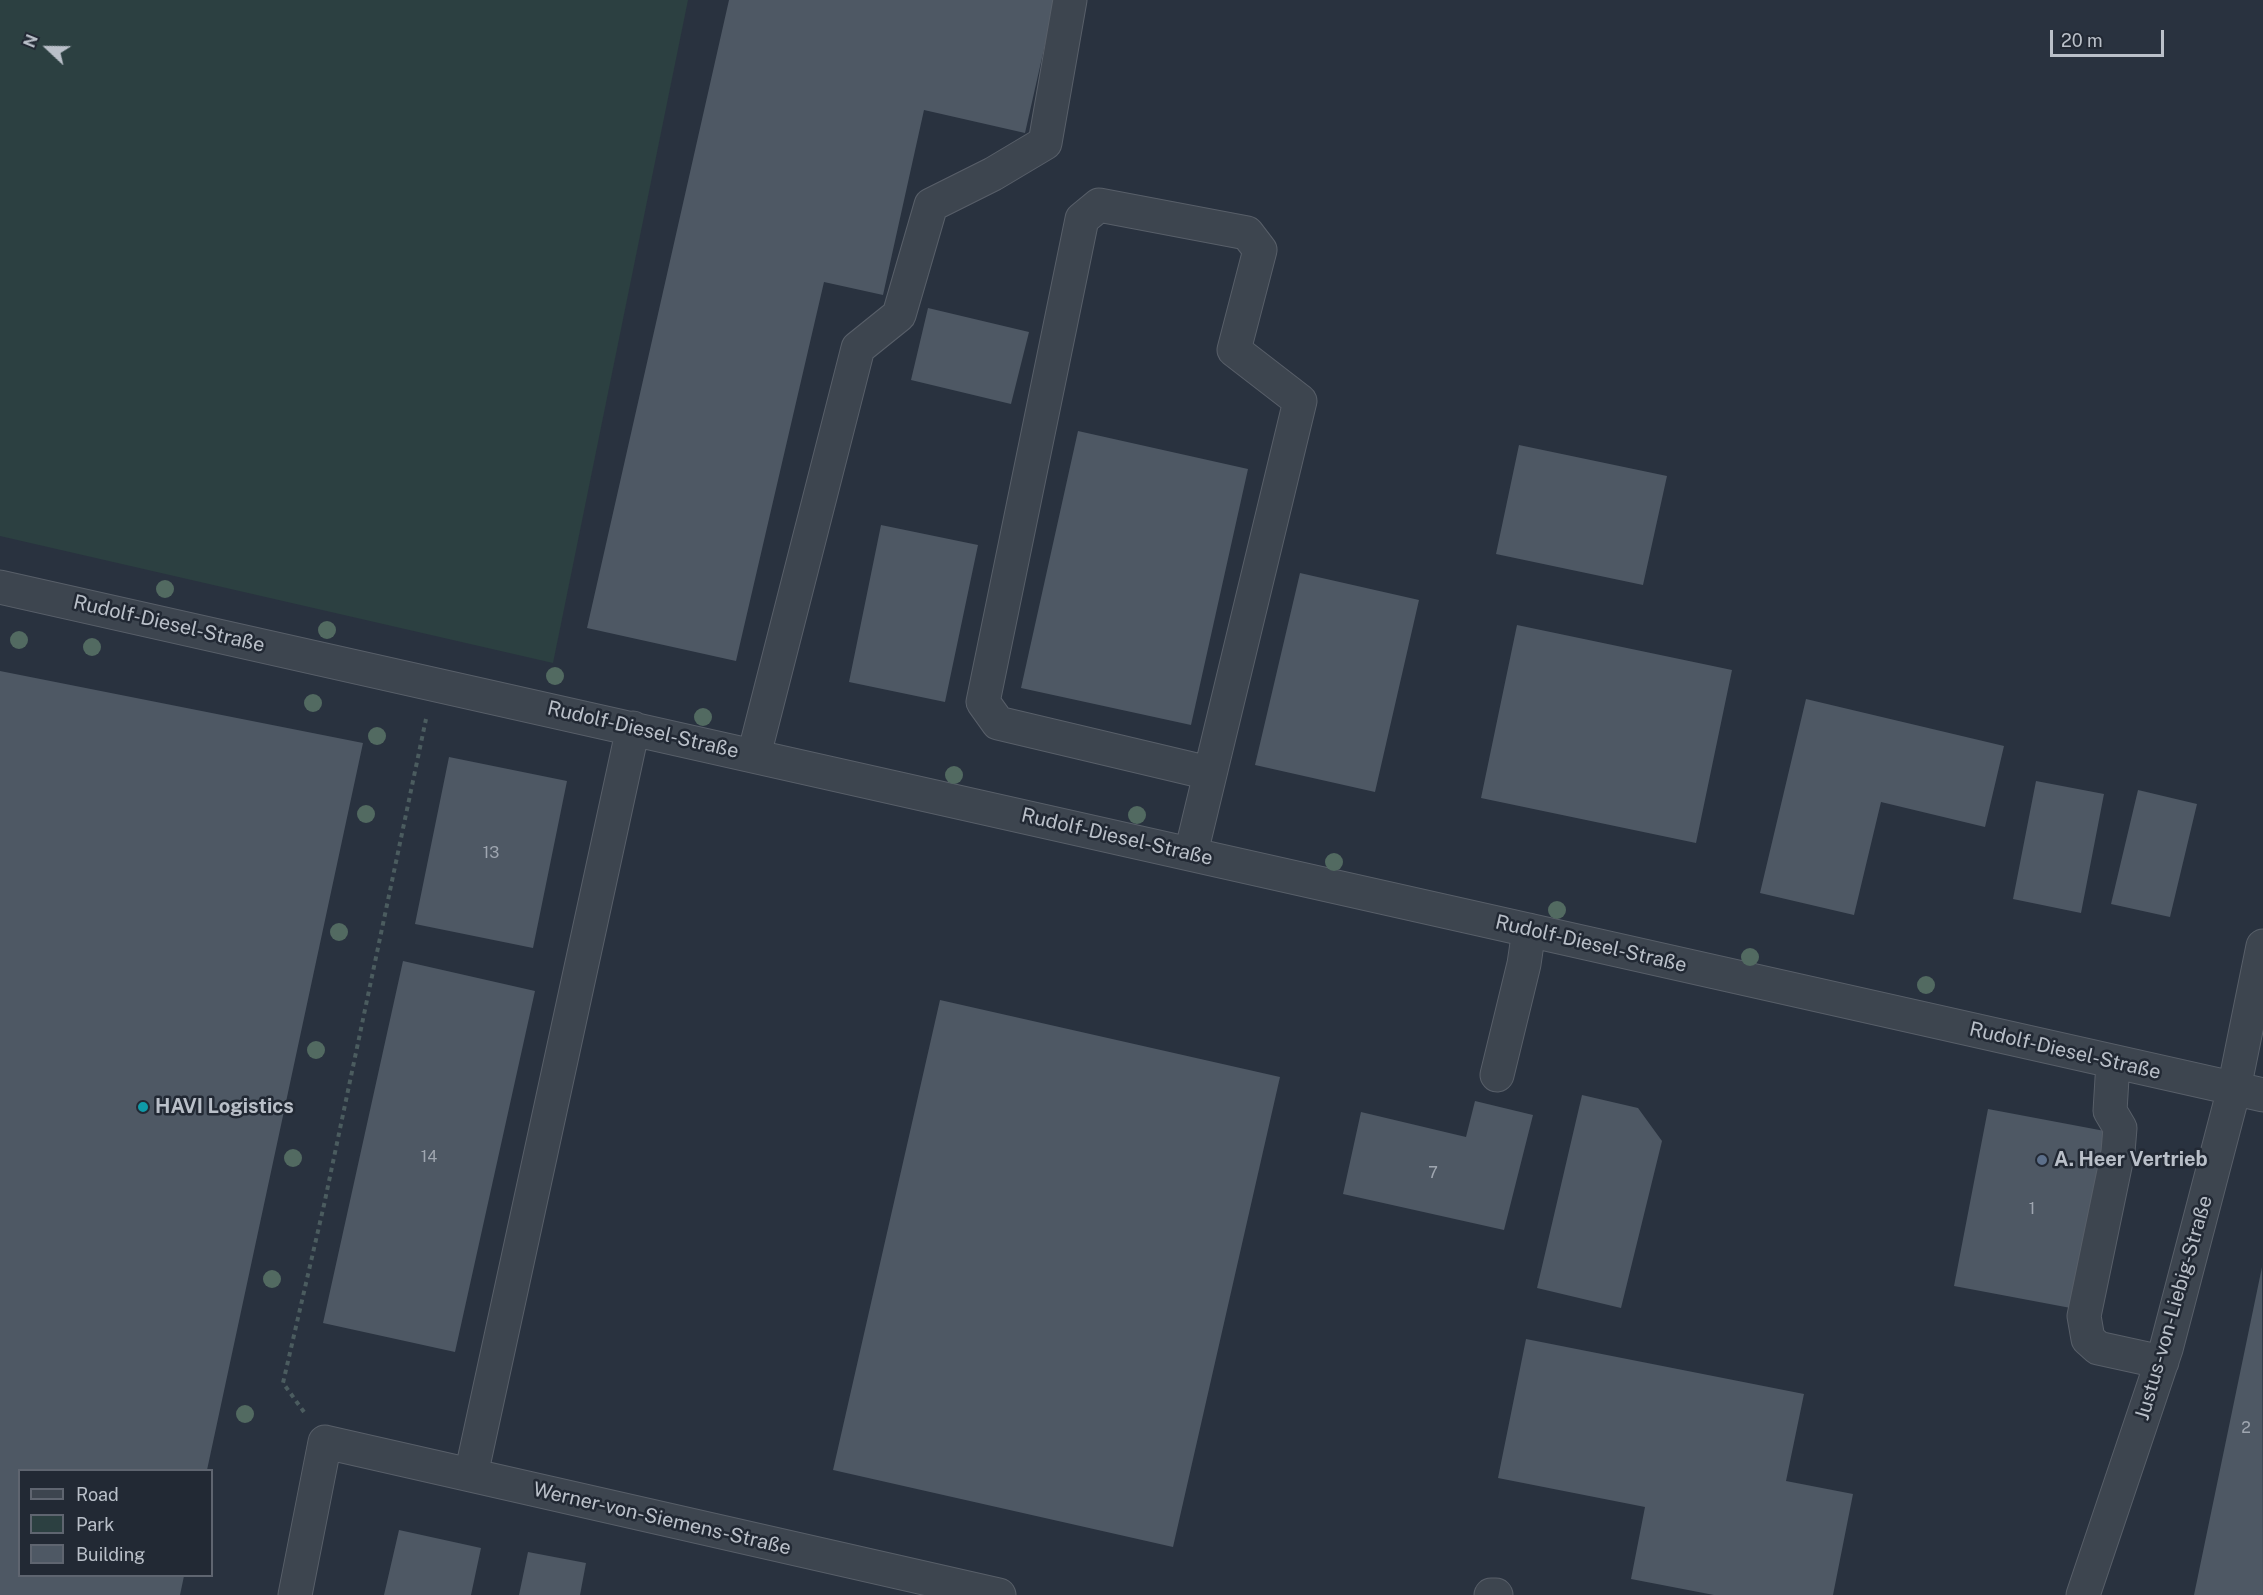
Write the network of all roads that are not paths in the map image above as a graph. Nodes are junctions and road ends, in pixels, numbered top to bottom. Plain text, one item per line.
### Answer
1 (1070, 0) edge
2 (0, 587) edge
3 (633, 728) junction
4 (754, 755) junction
5 (1209, 773) junction
6 (1191, 853) junction
7 (1529, 930) junction
8 (2263, 946) edge
9 (2113, 1062) junction
10 (1497, 1075) dead end
11 (2249, 1092) edge
12 (2162, 1362) junction
13 (471, 1475) junction
14 (295, 1595) edge
15 (999, 1595) edge
16 (2083, 1595) edge

1 - 4 street
2 - 3 street, Rudolf-Diesel-Straße
3 - 4 street, Rudolf-Diesel-Straße
3 - 13 street
4 - 6 street, Rudolf-Diesel-Straße
5 - 5 street
5 - 6 street
6 - 7 street, Rudolf-Diesel-Straße
7 - 9 street, Rudolf-Diesel-Straße
7 - 10 street
8 - 11 street, Justus-von-Liebig-Straße
9 - 11 street, Rudolf-Diesel-Straße
9 - 12 street
11 - 12 street, Justus-von-Liebig-Straße
12 - 16 street, Justus-von-Liebig-Straße
13 - 14 street, Werner-von-Siemens-Straße
13 - 15 street, Werner-von-Siemens-Straße

